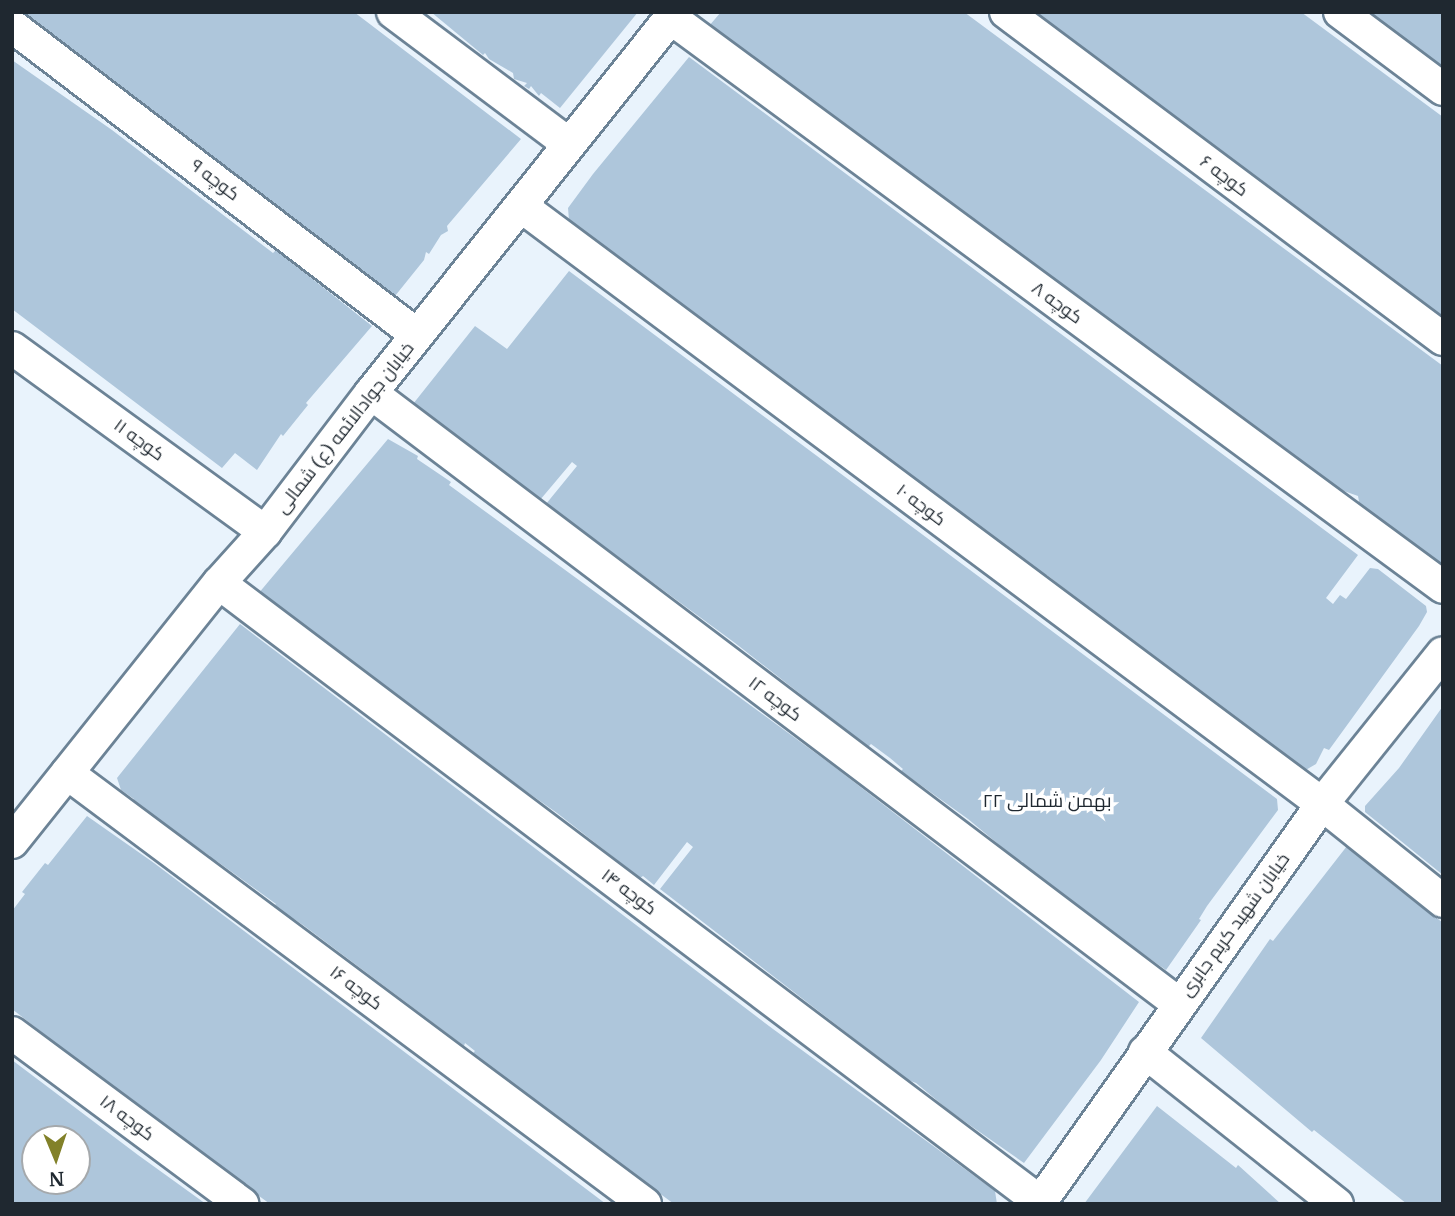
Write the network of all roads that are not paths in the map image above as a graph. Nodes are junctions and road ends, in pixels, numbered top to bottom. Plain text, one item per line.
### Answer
1 (393, 12) edge
2 (1006, 12) edge
3 (1340, 12) edge
4 (673, 15) edge
5 (12, 26) edge
6 (1443, 89) edge
7 (569, 144) junction
8 (521, 206) junction
9 (417, 335) junction
10 (1443, 339) edge
11 (12, 348) edge
12 (371, 393) junction
13 (265, 532) junction
14 (219, 583) junction
15 (1443, 587) edge
16 (1443, 653) edge
17 (67, 773) junction
18 (1322, 804) junction
19 (12, 842) edge
20 (1443, 901) edge
21 (1178, 1004) junction
22 (12, 1033) edge
23 (1145, 1052) junction
24 (1039, 1203) edge
25 (242, 1204) edge
26 (645, 1204) edge
27 (1337, 1204) edge

1 - 7 street
2 - 10 street, کوچه ۶
3 - 6 street
4 - 7 street, خیابان جوادالائمه (ع) شمالی
4 - 15 street, کوچه ۸
5 - 9 street, کوچه ۹
7 - 8 street, خیابان جوادالائمه (ع) شمالی
8 - 9 street, خیابان جوادالائمه (ع) شمالی
8 - 18 street, کوچه ۱۰
9 - 12 street, خیابان جوادالائمه (ع) شمالی
11 - 13 street, کوچه ۱۱
12 - 13 street, خیابان جوادالائمه (ع) شمالی
12 - 21 street, کوچه ۱۲
13 - 14 street, خیابان جوادالائمه (ع) شمالی
14 - 17 street, خیابان جوادالائمه (ع) شمالی
14 - 24 street, کوچه ۱۴
16 - 18 street, خیابان شهید کریم جابری
17 - 19 street, خیابان جوادالائمه (ع) شمالی
17 - 26 street, کوچه ۱۶
18 - 20 street, کوچه ۱۰
18 - 21 street, خیابان شهید کریم جابری
21 - 23 street, خیابان شهید کریم جابری
22 - 25 street, کوچه ۱۸
23 - 24 street, خیابان شهید کریم جابری
23 - 27 street

